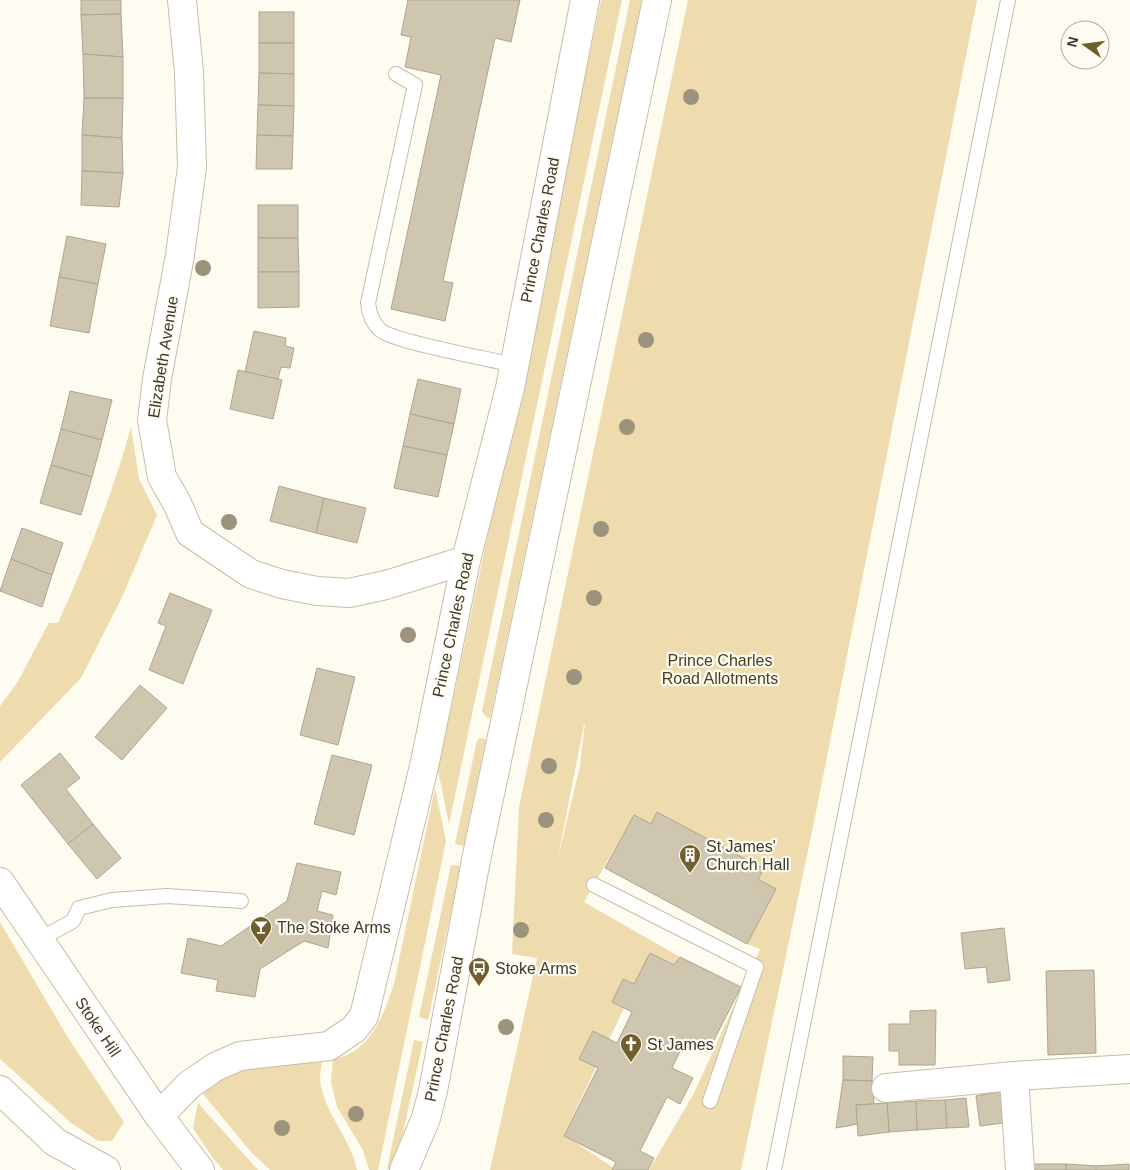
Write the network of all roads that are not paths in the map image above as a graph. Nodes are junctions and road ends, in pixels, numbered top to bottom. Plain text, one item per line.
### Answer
1 (182, 0) edge
2 (585, 0) edge
3 (657, 0) edge
4 (1008, 0) edge
5 (396, 74) dead end
6 (514, 365) junction
7 (466, 560) junction
8 (0, 882) edge
9 (594, 885) dead end
10 (241, 901) dead end
11 (40, 939) junction
12 (1130, 1069) edge
13 (1014, 1076) junction
14 (886, 1088) dead end
15 (0, 1090) edge
16 (710, 1101) dead end
17 (159, 1116) junction
18 (426, 1118) junction
19 (106, 1170) edge
20 (200, 1170) edge
21 (404, 1170) edge
22 (422, 1170) edge
23 (774, 1170) edge
24 (1020, 1170) edge

1 - 7 street, Elizabeth Avenue
2 - 6 street, Prince Charles Road
3 - 18 street, Prince Charles Road
4 - 23 lane
5 - 6 lane
6 - 7 street, Prince Charles Road
7 - 17 street, Prince Charles Road
8 - 11 street, Stoke Hill
9 - 16 lane
10 - 11 lane
11 - 17 street, Stoke Hill
12 - 13 street
13 - 14 street
13 - 24 street
15 - 19 street
17 - 20 street, Stoke Hill
18 - 21 street, Prince Charles Road
18 - 22 street, Prince Charles Road

